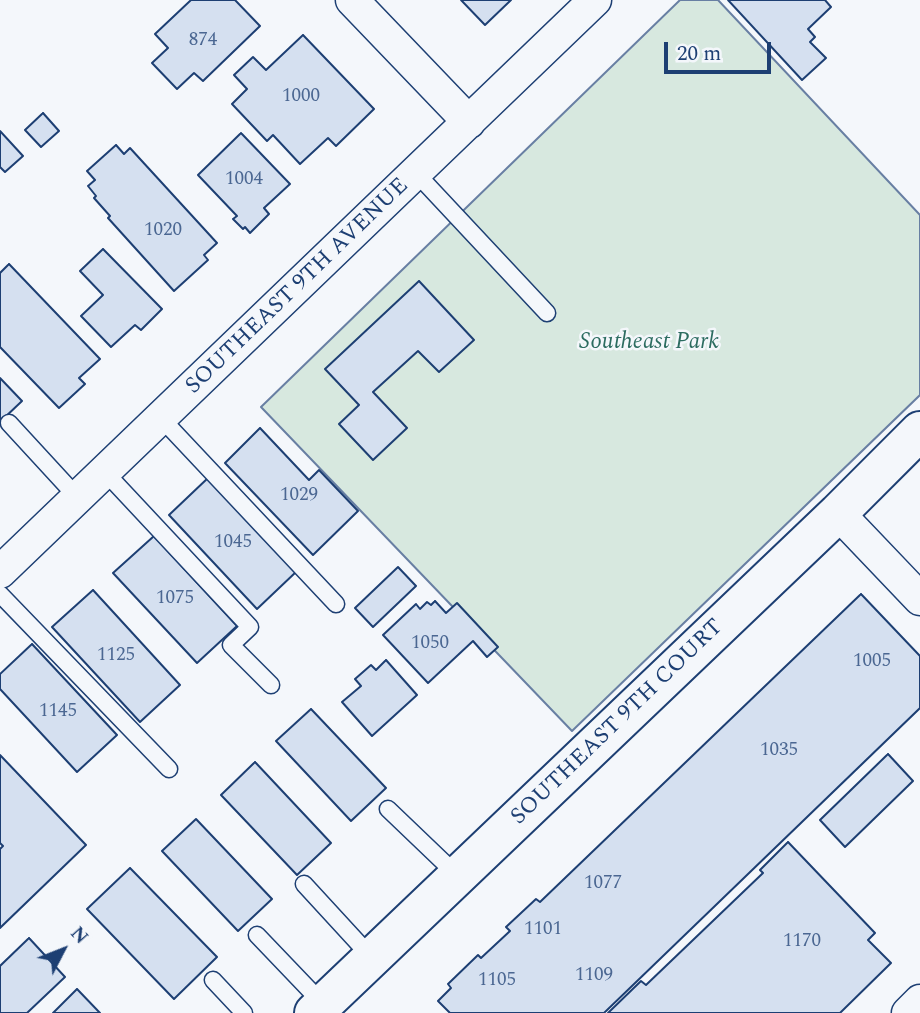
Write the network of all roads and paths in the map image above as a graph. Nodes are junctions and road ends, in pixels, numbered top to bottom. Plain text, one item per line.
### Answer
1 (352, 0) edge
2 (594, 0) edge
3 (469, 122) junction
4 (416, 173) junction
5 (547, 313) dead end
6 (161, 418) junction
7 (9, 423) dead end
8 (920, 431) edge
9 (106, 472) junction
10 (78, 498) junction
11 (838, 513) junction
12 (0, 572) edge
13 (0, 594) edge
14 (920, 599) edge
15 (336, 604) dead end
16 (271, 685) dead end
17 (169, 769) dead end
18 (388, 809) dead end
19 (458, 876) junction
20 (304, 884) dead end
21 (257, 935) dead end
22 (372, 958) junction
23 (213, 980) dead end
24 (920, 1002) edge
25 (319, 1008) edge
26 (244, 1013) edge
27 (908, 1013) edge

1 - 3 street
2 - 3 street, SOUTHEAST 9TH AVENUE
3 - 4 street, SOUTHEAST 9TH AVENUE
4 - 5 lane
4 - 6 street, SOUTHEAST 9TH AVENUE
6 - 9 street, SOUTHEAST 9TH AVENUE
6 - 15 lane
7 - 10 lane
8 - 11 main road, SOUTHEAST 9TH COURT
9 - 10 street, SOUTHEAST 9TH AVENUE
9 - 16 lane
10 - 12 street, SOUTHEAST 9TH AVENUE
11 - 14 street
11 - 19 main road, SOUTHEAST 9TH COURT
13 - 17 lane
18 - 19 lane
19 - 22 main road, SOUTHEAST 9TH COURT
20 - 22 lane
21 - 25 lane
22 - 25 main road, SOUTHEAST 9TH COURT
23 - 26 lane
24 - 27 street

